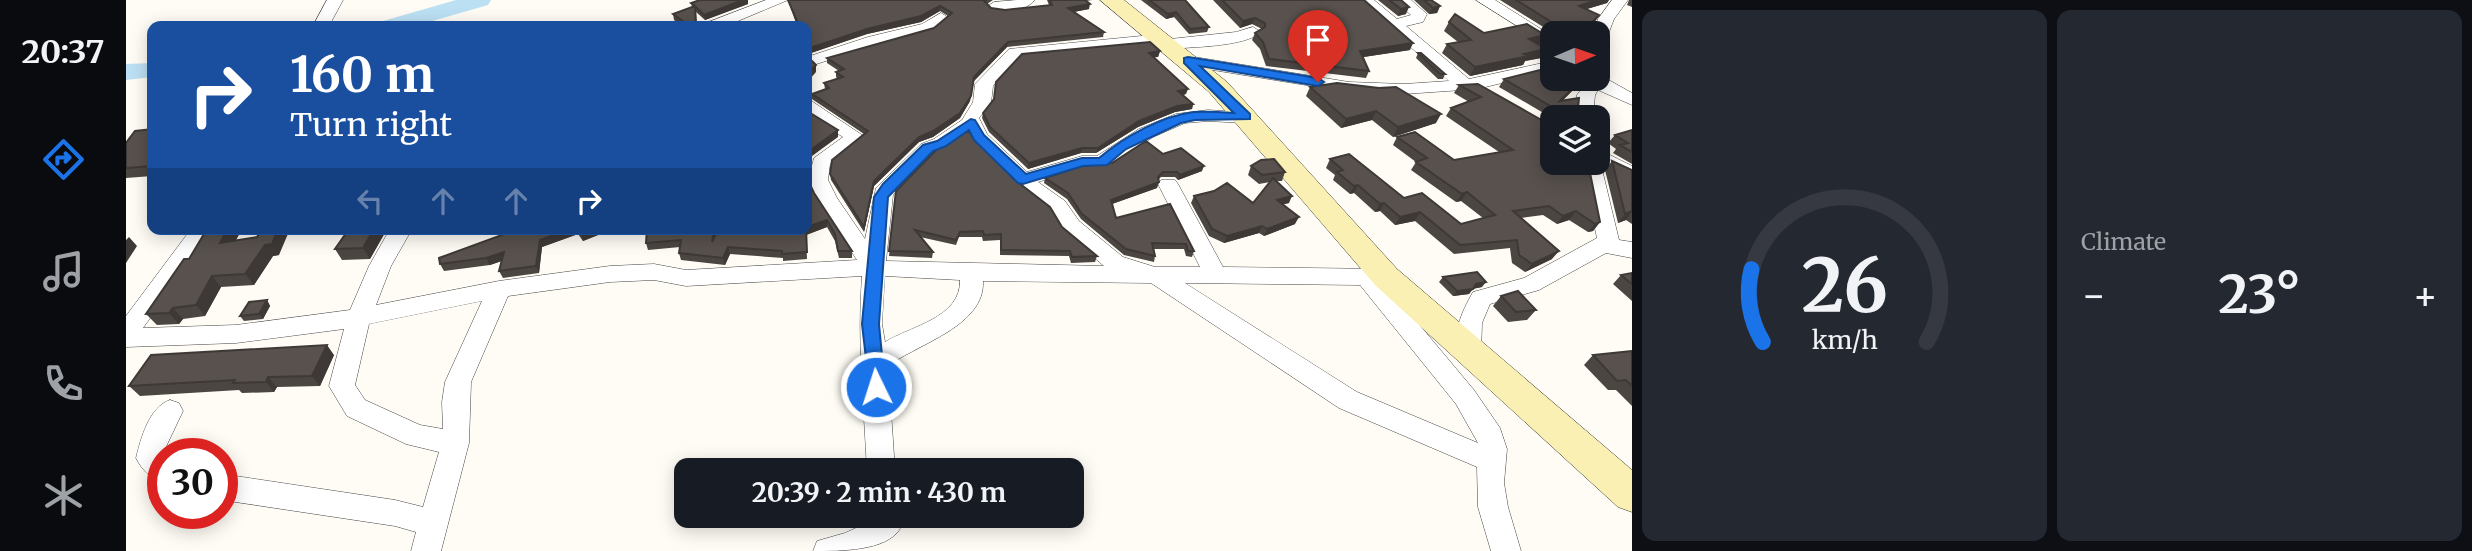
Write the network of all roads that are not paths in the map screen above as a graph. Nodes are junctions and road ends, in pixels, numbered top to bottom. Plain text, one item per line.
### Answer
1 (780, 0) edge
2 (1027, 0) edge
3 (1111, 0) edge
4 (1365, 0) edge
5 (1402, 0) edge
6 (1484, 0) edge
7 (1620, 0) edge
8 (994, 7) edge
9 (941, 18) edge
10 (725, 21) edge
11 (1605, 21) edge
12 (1396, 24) junction
13 (1253, 32) edge
14 (1540, 35) edge
15 (1173, 48) junction
16 (812, 60) edge
17 (1540, 69) edge
18 (1471, 84) junction
19 (1610, 85) edge
20 (1628, 95) edge
21 (1500, 98) edge
22 (812, 111) edge
23 (1245, 117) junction
24 (971, 122) junction
25 (1610, 162) edge
26 (1632, 174) edge
27 (1594, 175) edge
28 (1023, 180) junction
29 (1168, 184) dead end
30 (199, 235) edge
31 (397, 235) edge
32 (1603, 245) junction
33 (1632, 250) edge
34 (874, 268) junction
35 (971, 272) junction
36 (1156, 275) junction
37 (1216, 276) junction
38 (1376, 277) junction
39 (499, 289) junction
40 (357, 319) junction
41 (126, 336) edge
42 (1469, 353) junction
43 (875, 362) junction
44 (170, 411) dead end
45 (155, 438) edge
46 (455, 443) junction
47 (880, 458) edge
48 (1492, 461) junction
49 (238, 489) edge
50 (1632, 494) edge
51 (433, 523) junction
52 (885, 532) edge
53 (426, 551) edge
54 (828, 551) edge
55 (1506, 551) edge

1 - 10 street
2 - 8 street
3 - 15 street
4 - 12 street
5 - 12 street
6 - 14 street
7 - 11 street
9 - 16 street
12 - 18 street
13 - 15 street
15 - 18 street
15 - 23 street
15 - 24 street
17 - 18 street
18 - 21 street
19 - 20 street
22 - 34 street
23 - 28 street
23 - 38 street
24 - 28 street
24 - 34 street
25 - 26 street
27 - 32 street
28 - 36 street
29 - 37 street
30 - 41 street
31 - 40 street
32 - 33 street
32 - 42 street
34 - 35 street
34 - 39 street
34 - 43 street
35 - 36 street
35 - 43 street
36 - 37 street
36 - 48 street
37 - 38 street
38 - 42 street
38 - 48 street
39 - 40 street
39 - 46 street
40 - 41 street
40 - 46 street
42 - 50 street
43 - 47 street
44 - 45 street
46 - 51 street
48 - 55 street
49 - 51 street
51 - 53 street
52 - 54 street

